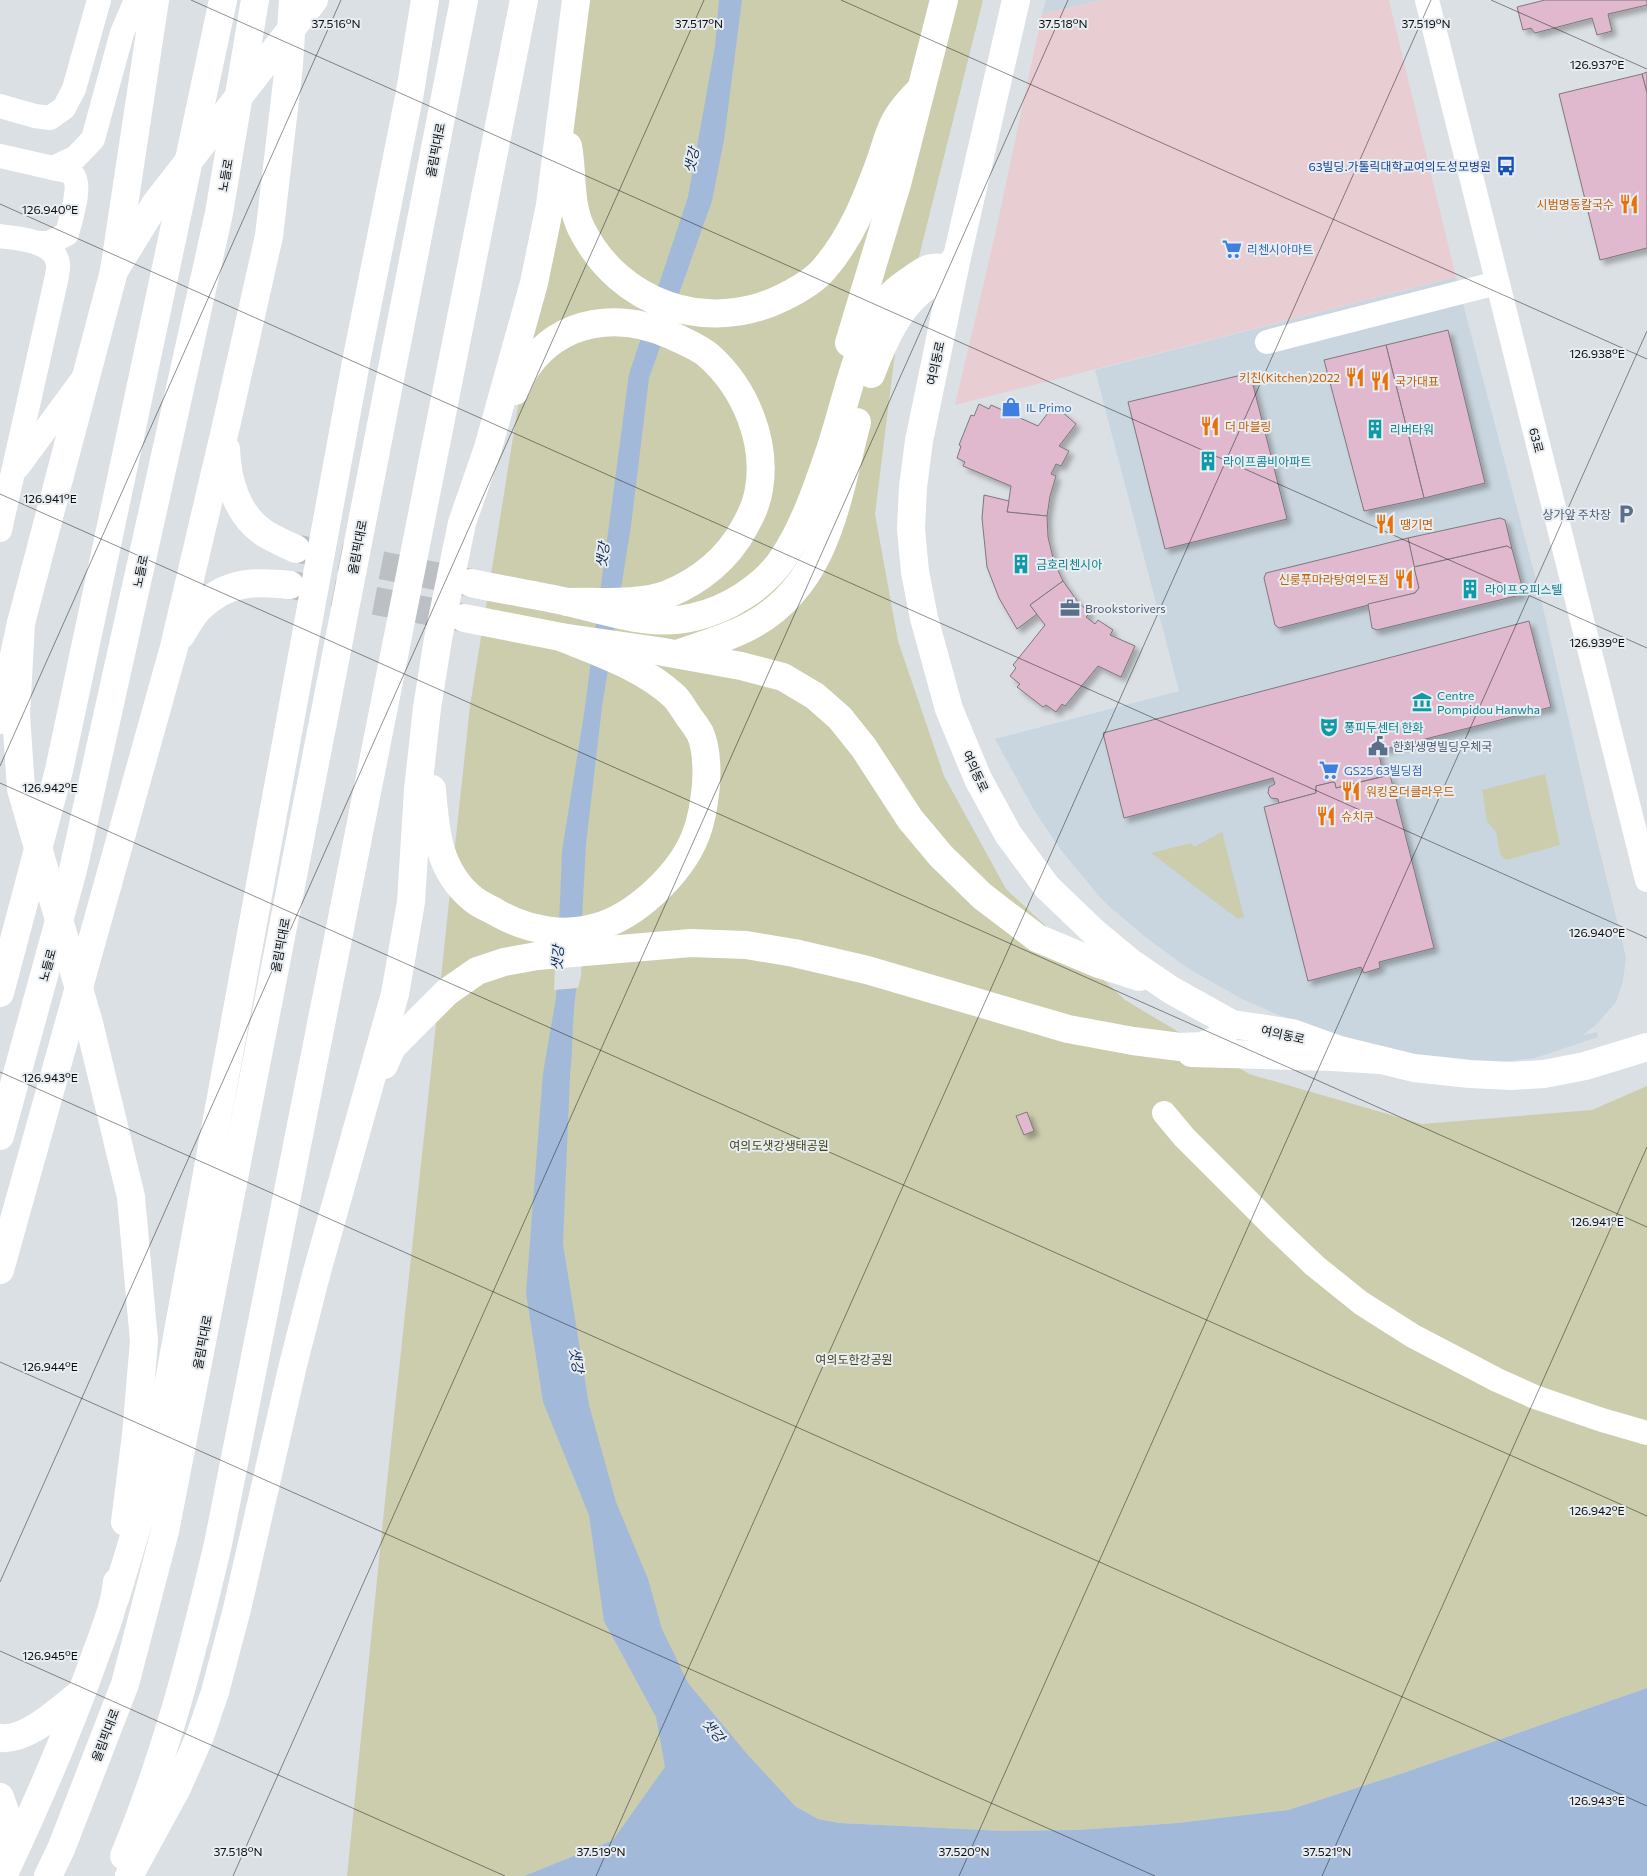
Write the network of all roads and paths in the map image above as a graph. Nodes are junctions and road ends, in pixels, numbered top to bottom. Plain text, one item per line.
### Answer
1 (99, 0) edge
2 (136, 0) edge
3 (154, 0) edge
4 (223, 0) edge
5 (256, 0) edge
6 (294, 0) edge
7 (314, 0) edge
8 (425, 0) edge
9 (464, 0) edge
10 (524, 0) edge
11 (576, 0) edge
12 (944, 0) edge
13 (1016, 0) edge
14 (1427, 0) edge
15 (920, 90) junction
16 (0, 106) edge
17 (561, 115) junction
18 (0, 156) edge
19 (53, 168) junction
20 (0, 236) edge
21 (38, 243) junction
22 (957, 257) junction
23 (114, 271) junction
24 (1497, 283) junction
25 (1267, 342) dead end
26 (89, 369) junction
27 (226, 426) junction
28 (488, 448) junction
29 (12, 475) junction
30 (0, 530) edge
31 (296, 549) tunnel mouth
32 (471, 583) tunnel mouth
33 (759, 583) junction
34 (290, 585) tunnel mouth
35 (567, 602) junction
36 (464, 618) tunnel mouth
37 (560, 637) junction
38 (174, 647) junction
39 (668, 653) junction
40 (427, 708) junction
41 (8, 718) edge
42 (1647, 880) edge
43 (1171, 990) junction
44 (0, 993) edge
45 (1232, 1024) junction
46 (1068, 1029) junction
47 (1647, 1047) edge
48 (1380, 1060) junction
49 (1164, 1113) dead end
50 (362, 1115) junction
51 (0, 1136) edge
52 (0, 1270) edge
53 (1647, 1433) edge
54 (115, 1599) junction
55 (82, 1692) junction
56 (0, 1738) edge
57 (0, 1797) edge
58 (0, 1847) edge
59 (3, 1876) edge
60 (48, 1876) edge
61 (116, 1876) edge
62 (129, 1876) edge

1 - 16 street
2 - 19 street
3 - 23 main road
4 - 44 main road
5 - 51 main road, 노들로
6 - 27 main road
7 - 23 main road
8 - 54 main road
9 - 60 main road, 올림픽대로
10 - 61 main road
11 - 17 main road
12 - 15 main road
13 - 22 main road, 여의동로
14 - 24 street, 63로
15 - 17 main road
15 - 33 main road
17 - 28 main road
18 - 19 street
19 - 21 street
20 - 21 street
21 - 29 street
22 - 33 main road
22 - 39 main road
22 - 43 main road, 여의동로
23 - 26 main road
24 - 25 street
24 - 42 street, 63로
26 - 29 street
26 - 41 main road
27 - 31 main road
27 - 38 main road
28 - 35 main road
28 - 40 main road
29 - 30 street
32 - 35 main road
33 - 35 main road
34 - 38 main road
36 - 37 main road
37 - 39 main road
37 - 40 main road
38 - 52 main road
39 - 43 main road
40 - 50 main road
41 - 54 main road
43 - 45 main road, 여의동로
45 - 46 main road
45 - 48 main road, 여의동로
46 - 48 main road
46 - 50 main road
47 - 48 main road, 여의동로
49 - 53 street
50 - 62 main road
54 - 55 main road
55 - 56 main road
55 - 59 main road
57 - 58 main road

